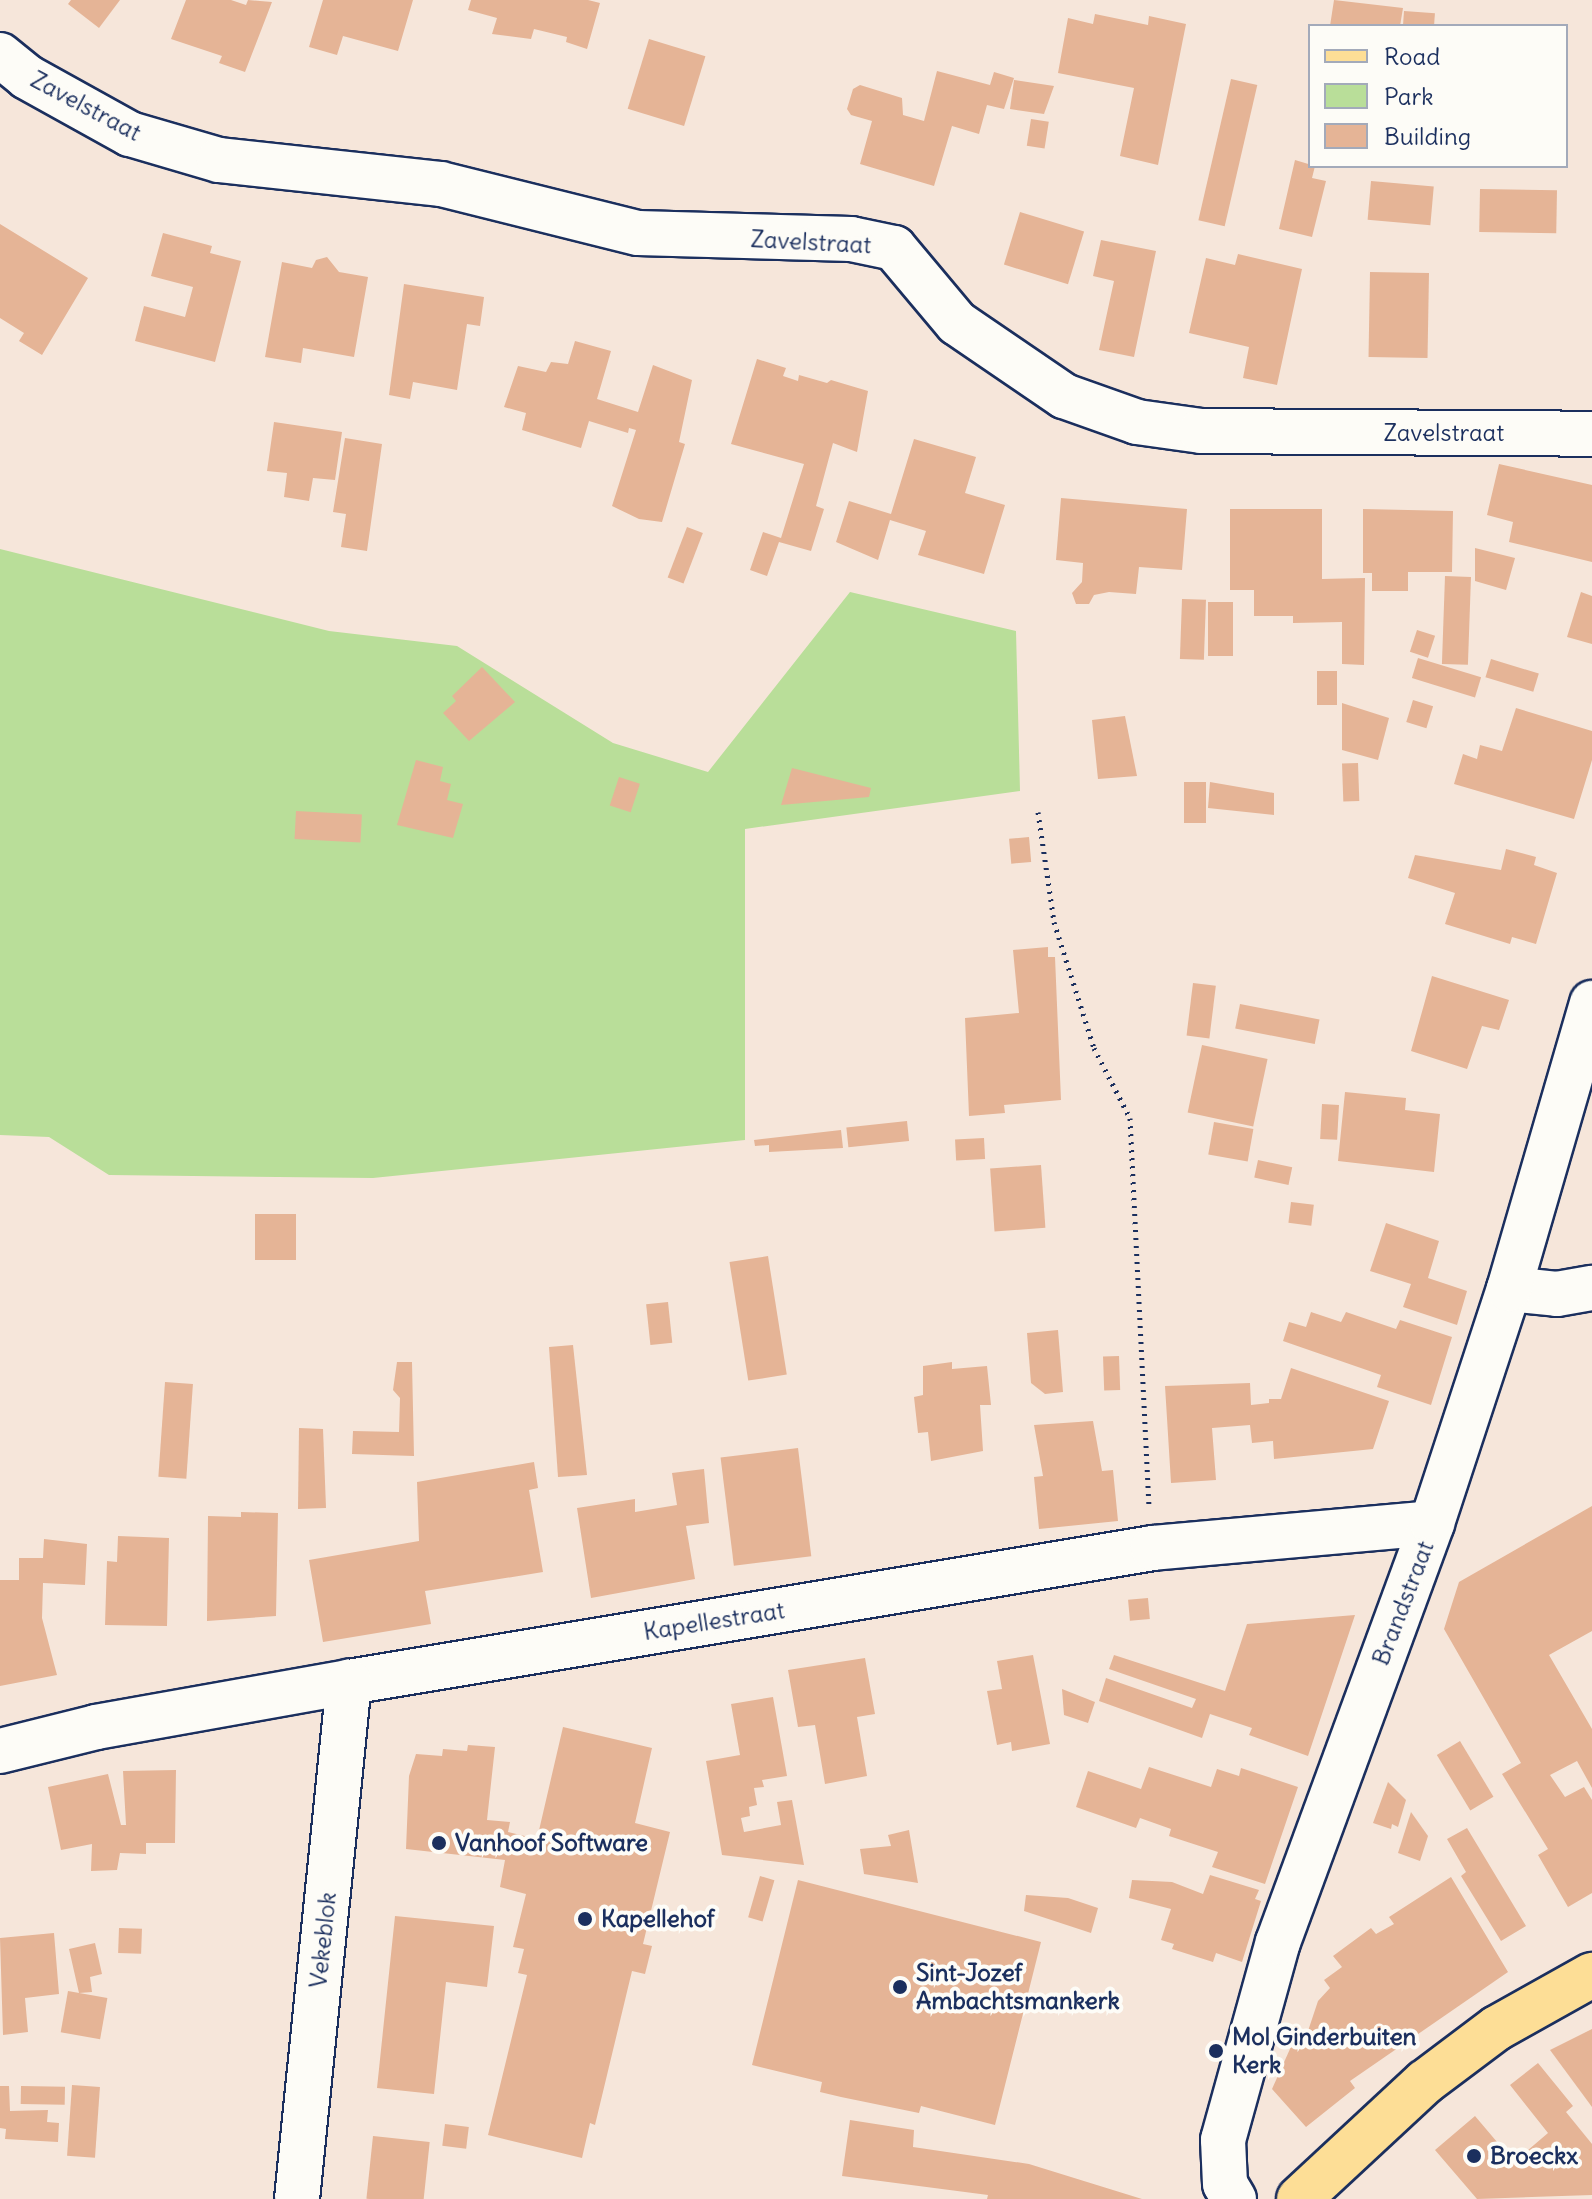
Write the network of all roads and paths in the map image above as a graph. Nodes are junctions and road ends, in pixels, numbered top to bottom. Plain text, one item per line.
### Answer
1 (0, 55) edge
2 (1592, 434) edge
3 (1038, 812) dead end
4 (1592, 1003) edge
5 (1592, 1288) edge
6 (1509, 1289) junction
7 (1432, 1523) junction
8 (1153, 1548) junction
9 (349, 1682) junction
10 (0, 1751) edge
11 (1592, 1975) edge
12 (297, 2199) edge
13 (1234, 2199) edge
14 (1299, 2199) edge

1 - 2 street, Zavelstraat
3 - 8 path
4 - 6 street, Brandstraat
5 - 6 street
6 - 7 street, Brandstraat
7 - 8 street, Kapellestraat
7 - 13 street, Brandstraat
8 - 9 street, Kapellestraat
9 - 10 street, Kapellestraat
9 - 12 street, Vekeblok
11 - 14 main road

